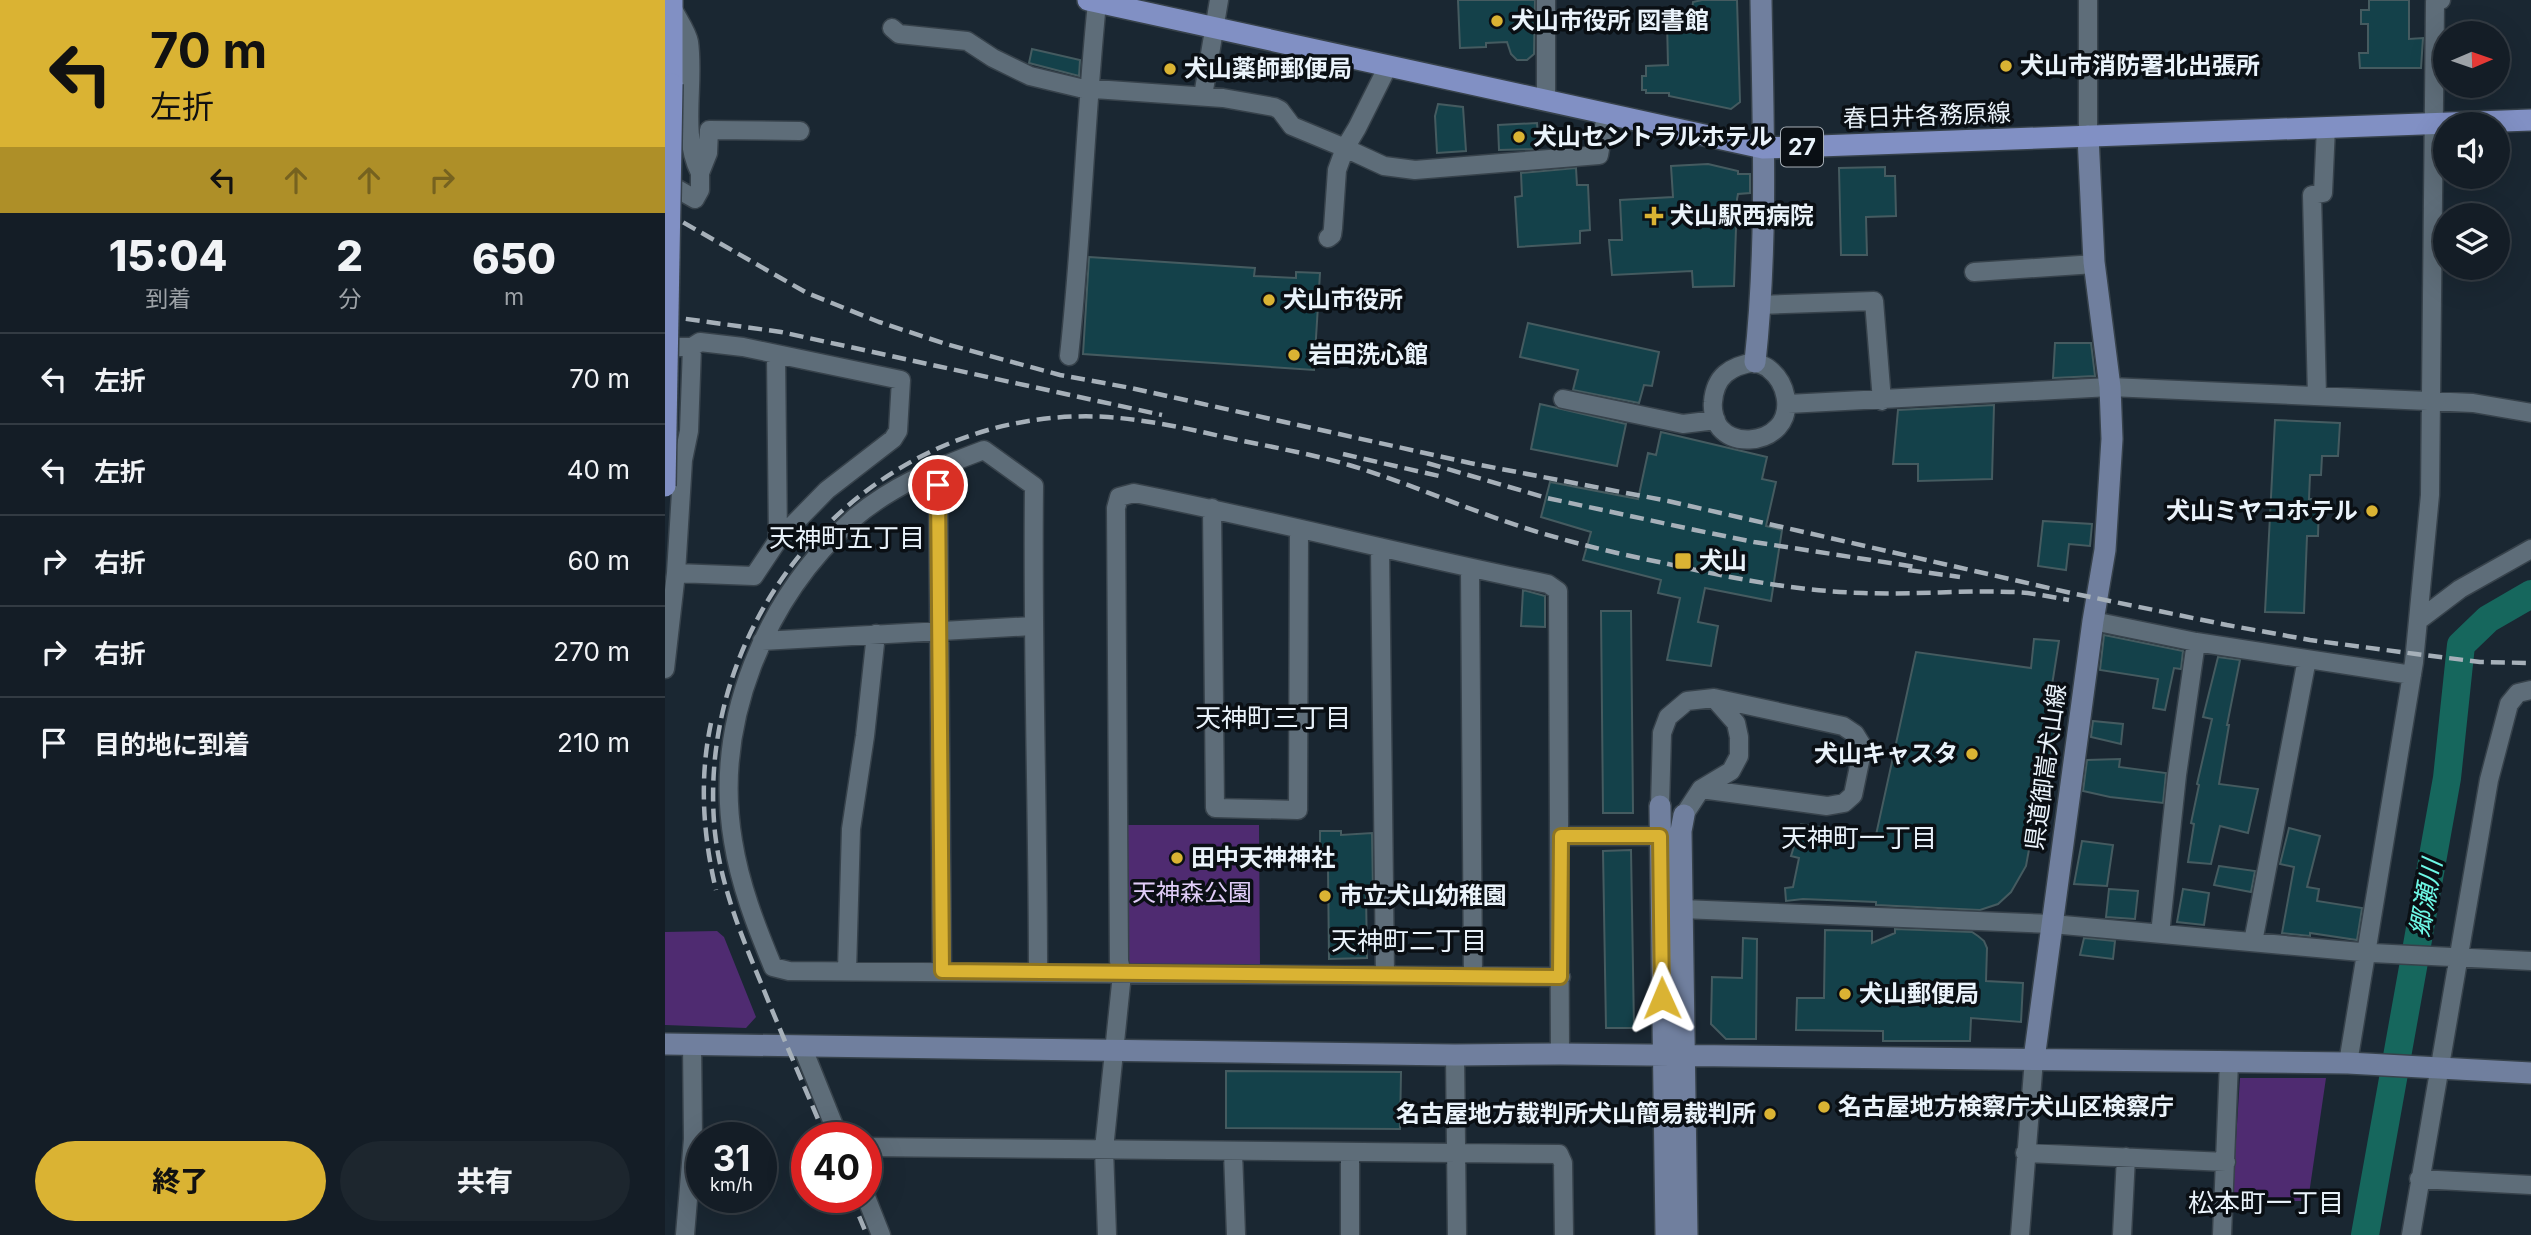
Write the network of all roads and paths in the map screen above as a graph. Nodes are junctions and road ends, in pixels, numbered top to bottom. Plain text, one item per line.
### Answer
1 (1219, 0) edge
2 (1546, 0) edge
3 (1761, 0) edge
4 (2088, 0) edge
5 (2441, 0) edge
6 (1092, 1) edge
7 (670, 10) edge
8 (892, 27) dead end
9 (1215, 28) junction
10 (1388, 66) junction
11 (1088, 89) junction
12 (1203, 96) junction
13 (1546, 99) junction
14 (1606, 115) junction
15 (2531, 120) edge
16 (2432, 124) junction
17 (2326, 127) junction
18 (800, 131) dead end
19 (2088, 136) junction
20 (1345, 148) junction
21 (1763, 148) junction
22 (700, 173) junction
23 (665, 182) edge
24 (1328, 238) dead end
25 (2095, 264) junction
26 (1974, 272) dead end
27 (1760, 305) junction
28 (665, 347) edge
29 (692, 347) junction
30 (776, 355) junction
31 (1069, 356) dead end
32 (1755, 362) junction
33 (2110, 387) junction
34 (2317, 396) junction
35 (1563, 399) dead end
36 (1882, 401) junction
37 (2432, 402) junction
38 (1788, 404) junction
39 (2531, 413) edge
40 (1717, 420) junction
41 (933, 469) junction
42 (665, 486) edge
43 (1212, 508) junction
44 (1299, 529) junction
45 (778, 540) junction
46 (1380, 547) junction
47 (2531, 549) edge
48 (1470, 569) junction
49 (675, 573) junction
50 (2419, 620) junction
51 (2093, 621) junction
52 (1033, 626) junction
53 (939, 630) junction
54 (876, 634) junction
55 (762, 641) junction
56 (2196, 642) junction
57 (2307, 659) junction
58 (665, 669) edge
59 (2411, 675) junction
60 (2531, 690) edge
61 (1714, 698) junction
62 (1701, 789) junction
63 (1660, 806) joint
64 (1684, 815) joint
65 (1561, 836) junction
66 (1660, 836) junction
67 (1682, 909) junction
68 (2052, 924) junction
69 (2160, 934) junction
70 (2253, 942) junction
71 (2369, 953) junction
72 (2454, 957) junction
73 (2531, 961) edge
74 (847, 971) junction
75 (942, 971) junction
76 (1038, 973) junction
77 (1122, 974) junction
78 (1385, 975) junction
79 (1473, 976) junction
80 (1560, 977) junction
81 (665, 1044) edge
82 (692, 1044) junction
83 (802, 1046) junction
84 (1114, 1051) junction
85 (1560, 1054) junction
86 (1455, 1055) junction
87 (1663, 1056) junction
88 (1686, 1056) junction
89 (2033, 1059) junction
90 (2229, 1062) junction
91 (2348, 1063) junction
92 (2438, 1067) junction
93 (2531, 1073) edge
94 (833, 1122) edge
95 (882, 1147) edge
96 (1104, 1149) junction
97 (1233, 1152) junction
98 (1350, 1153) junction
99 (1457, 1153) junction
100 (2025, 1153) junction
101 (2126, 1157) junction
102 (2225, 1162) junction
103 (2419, 1179) junction
104 (2531, 1185) edge
105 (872, 1213) edge
106 (685, 1235) edge
107 (881, 1235) edge
108 (1107, 1235) edge
109 (1236, 1235) edge
110 (1350, 1235) edge
111 (1457, 1235) edge
112 (1564, 1235) edge
113 (1666, 1235) edge
114 (1687, 1235) edge
115 (2020, 1235) edge
116 (2122, 1235) edge
117 (2222, 1235) edge
118 (2411, 1235) edge

1 - 9 street
2 - 13 street
3 - 21 main road
4 - 19 street
5 - 16 street
6 - 9 main road, 春日井各務原線 / 27
6 - 11 street
7 - 22 street
7 - 42 main road, bridge
8 - 11 street
9 - 10 main road, 春日井各務原線 / 27
9 - 12 street
10 - 13 main road, 春日井各務原線 / 27
10 - 20 street
11 - 12 street
11 - 31 street
12 - 20 street
13 - 14 main road, 春日井各務原線 / 27
14 - 20 street
14 - 21 main road, 春日井各務原線 / 27
15 - 16 main road, 春日井各務原線 / 27
16 - 17 main road, 春日井各務原線 / 27
16 - 37 street
17 - 19 main road, 春日井各務原線 / 27
17 - 34 street
18 - 22 street
19 - 21 main road, 春日井各務原線 / 27
19 - 25 main road, 県道御嵩犬山線
20 - 24 street
21 - 27 main road
22 - 23 street
25 - 26 street
25 - 33 main road, 県道御嵩犬山線
27 - 32 main road
27 - 36 street
28 - 29 street
29 - 30 street
29 - 49 street
30 - 45 street
30 - 45 street
32 - 38 street
32 - 40 street
33 - 34 street
33 - 36 street
33 - 51 main road, 県道御嵩犬山線
34 - 37 street
35 - 40 street
36 - 38 street
37 - 39 street
37 - 50 street
38 - 40 street
41 - 52 street
41 - 53 street
41 - 55 street
43 - 44 street
43 - 44 street
43 - 77 street
44 - 46 street
45 - 49 street
46 - 48 street
46 - 78 street
47 - 50 street
48 - 65 street
48 - 79 street
49 - 58 street
50 - 59 street
51 - 56 street
51 - 68 main road, 県道御嵩犬山線
52 - 53 street
52 - 76 street
53 - 54 street
53 - 75 street
54 - 55 street
54 - 74 street
55 - 74 street
56 - 57 street
56 - 69 street
57 - 59 street
57 - 70 street
59 - 71 street
60 - 72 street
61 - 62 street
61 - 62 street
61 - 63 street
62 - 64 street
63 - 66 main road
64 - 67 main road
65 - 66 street
65 - 80 street
66 - 87 main road
67 - 68 street
67 - 88 main road
68 - 69 street
68 - 89 main road, 県道御嵩犬山線
69 - 70 street
70 - 71 street
71 - 72 street
71 - 91 street
72 - 73 street
72 - 92 street
74 - 75 street
75 - 76 street
76 - 77 street
77 - 78 street
77 - 84 street
78 - 79 street
79 - 80 street
80 - 85 street
81 - 82 main road
82 - 83 main road
82 - 106 street
83 - 84 main road
83 - 94 street
84 - 86 main road
84 - 96 street
85 - 86 main road
85 - 87 main road
86 - 99 street
87 - 88 main road
87 - 113 main road
88 - 89 main road
88 - 114 main road
89 - 90 main road
89 - 100 street
90 - 91 main road
90 - 102 street
91 - 92 main road
92 - 93 main road
92 - 103 street
95 - 96 street
96 - 97 street
96 - 108 street
97 - 98 street
97 - 109 street
98 - 99 street
98 - 110 street
99 - 111 street
99 - 112 street
100 - 101 street
100 - 115 street
101 - 102 street
101 - 116 street
102 - 117 street
103 - 104 street
103 - 118 street
105 - 107 street

